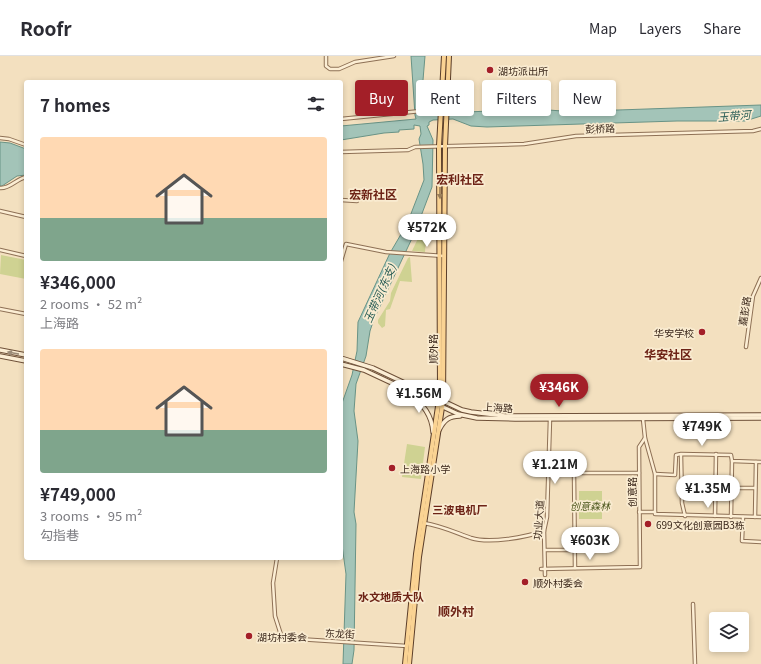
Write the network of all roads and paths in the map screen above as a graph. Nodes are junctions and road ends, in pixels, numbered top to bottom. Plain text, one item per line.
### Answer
1 (326, 56) edge
2 (394, 56) edge
3 (444, 56) edge
4 (449, 56) edge
5 (443, 80) edge
6 (416, 111) edge
7 (441, 116) edge
8 (343, 118) edge
9 (761, 129) edge
10 (0, 138) edge
11 (24, 144) edge
12 (440, 146) junction
13 (445, 146) junction
14 (343, 152) edge
15 (24, 178) edge
16 (0, 188) edge
17 (343, 200) edge
18 (357, 201) dead end
19 (0, 211) edge
20 (24, 217) edge
21 (0, 250) edge
22 (343, 254) edge
23 (24, 256) edge
24 (442, 256) junction
25 (761, 278) edge
26 (0, 309) edge
27 (24, 314) edge
28 (746, 348) dead end
29 (0, 350) edge
30 (24, 355) edge
31 (0, 356) edge
32 (343, 359) edge
33 (24, 361) edge
34 (343, 365) edge
35 (407, 390) junction
36 (441, 400) junction
37 (440, 406) junction
38 (761, 415) edge
39 (466, 416) junction
40 (761, 418) edge
41 (550, 419) junction
42 (643, 419) junction
43 (439, 431) junction
44 (434, 436) junction
45 (645, 438) junction
46 (681, 454) junction
47 (716, 454) junction
48 (732, 461) junction
49 (756, 462) junction
50 (761, 462) edge
51 (548, 473) junction
52 (574, 473) junction
53 (639, 473) junction
54 (655, 474) junction
55 (681, 488) junction
56 (715, 488) junction
57 (732, 488) junction
58 (755, 488) junction
59 (639, 512) junction
60 (655, 512) junction
61 (685, 516) junction
62 (715, 516) junction
63 (731, 516) junction
64 (743, 517) junction
65 (755, 517) junction
66 (761, 517) edge
67 (424, 523) junction
68 (544, 531) junction
69 (761, 542) edge
70 (544, 550) junction
71 (575, 550) junction
72 (277, 560) edge
73 (575, 568) junction
74 (543, 569) junction
75 (545, 575) dead end
76 (693, 604) dead end
77 (407, 646) junction
78 (405, 664) edge
79 (409, 664) edge
80 (695, 664) edge

1 - 2 street
3 - 5 main road, 顺外路
4 - 13 main road, 顺外路
6 - 8 street
7 - 12 main road, 顺外路
9 - 13 street, 彭桥路
10 - 11 street
12 - 13 street, 彭桥路
12 - 14 street, 彭桥路
12 -> 24 main road, 顺外路
13 - 24 main road, 顺外路
15 - 16 street
17 - 18 street
19 - 20 street
21 - 23 street
22 - 24 street
24 - 36 main road, 顺外路
25 - 28 street, 嘉彭路
26 - 27 street
30 -> 29 main road
31 - 33 main road
32 - 36 main road, 上海路
34 - 35 main road, 上海路
35 - 37 main road, 上海路
35 - 44 main road
36 - 37 main road, 顺外路
36 - 38 main road, 上海路
37 - 39 main road, 上海路
37 - 43 main road, 顺外路
37 - 44 main road, 顺外路
39 - 41 main road, 上海路
39 - 43 main road
40 - 42 main road, 上海路
41 - 42 main road, 上海路
41 - 51 street, 功业大道
42 - 45 street, 创意路
43 - 67 main road, 顺外路
44 - 77 main road, 顺外路
45 - 53 street, 创意路
45 - 54 street
46 - 47 street
46 - 54 street
46 - 55 street
47 - 48 street
47 - 56 street
48 - 49 street
48 - 57 street
49 - 50 street
49 - 58 street
51 - 52 street
51 - 68 street, 功业大道
52 - 53 street
52 - 71 street
53 - 59 street, 创意路
54 - 60 street
55 - 56 street
55 - 61 street
56 - 57 street
56 - 62 street
57 - 58 street
57 - 63 street
58 - 65 street
59 - 60 street
59 - 73 street, 创意路
60 - 61 street
61 - 62 street
62 - 63 street
63 - 64 street
64 - 65 street
64 - 69 street
65 - 66 street
67 - 68 street
67 - 79 main road, 顺外路
68 - 70 street, 功业大道
70 - 71 street
70 - 74 street, 功业大道
71 - 73 street
72 - 77 street, 东龙街
73 - 74 street
74 - 75 street, 功业大道
76 - 80 street
77 - 78 main road, 顺外路

